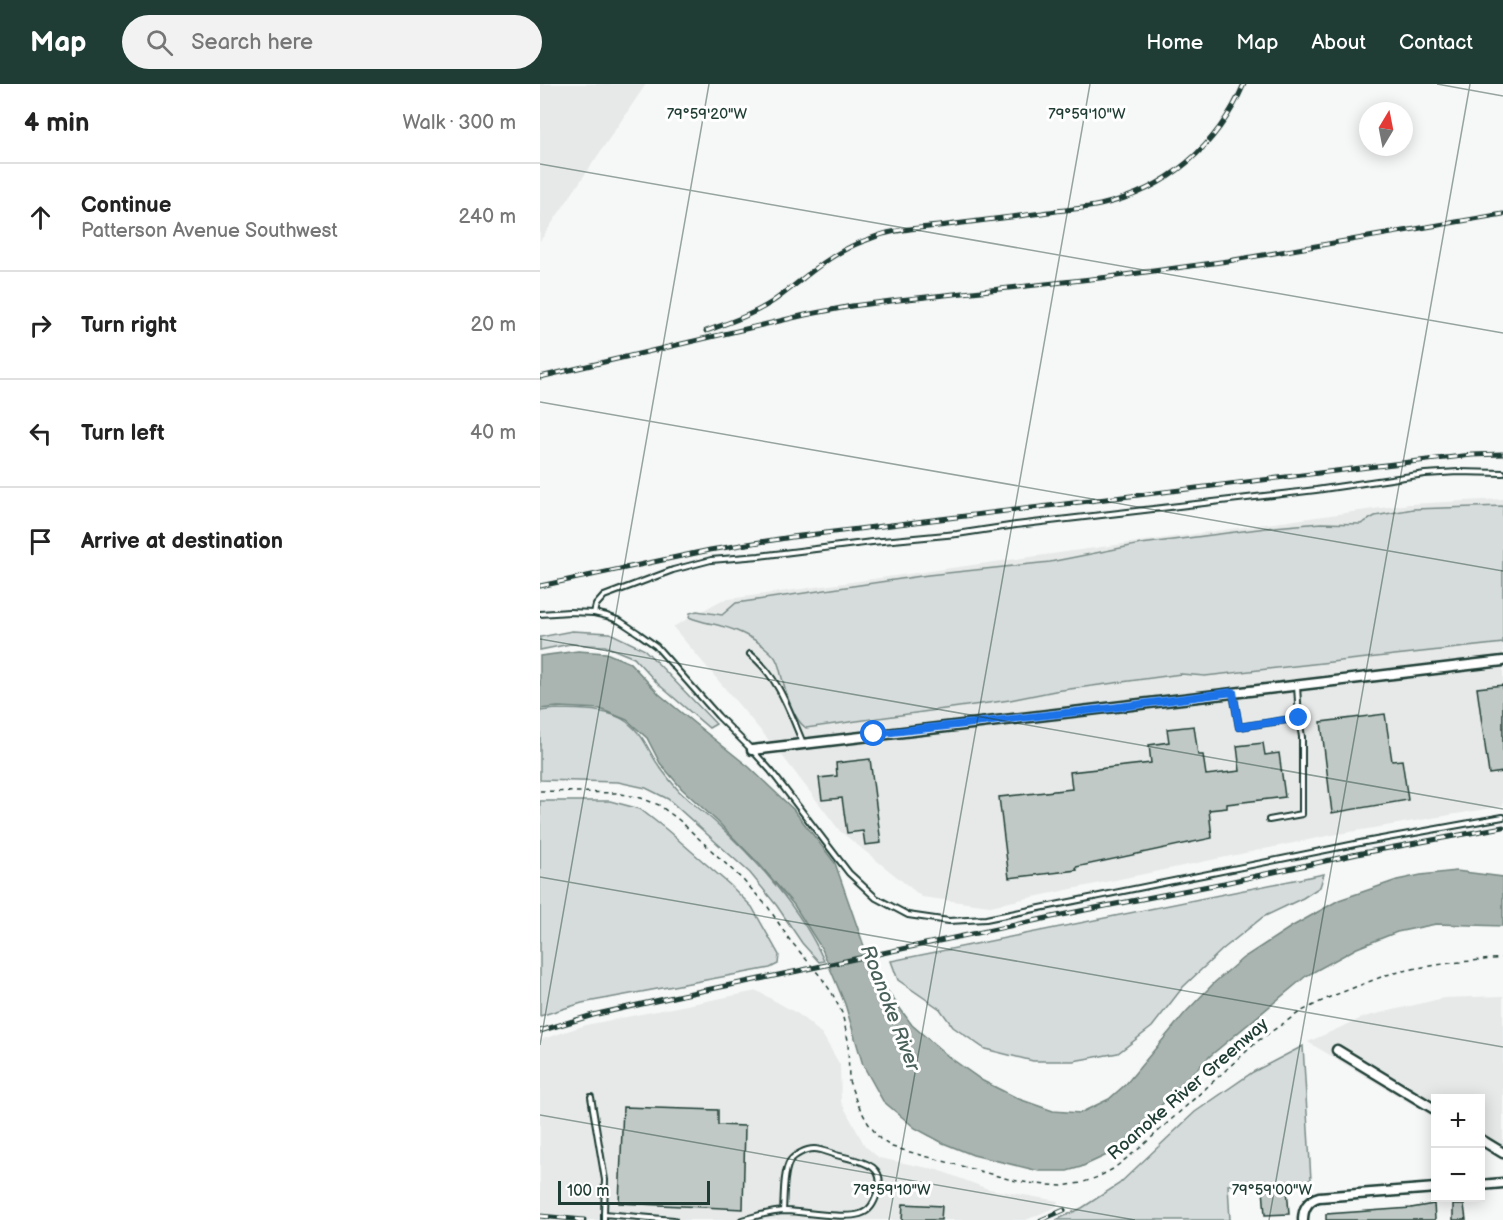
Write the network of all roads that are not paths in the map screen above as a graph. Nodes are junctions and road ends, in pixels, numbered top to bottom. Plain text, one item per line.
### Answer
1 (1503, 473) edge
2 (594, 613) junction
3 (540, 614) edge
4 (750, 654) dead end
5 (1503, 661) edge
6 (1297, 685) junction
7 (1233, 692) junction
8 (1299, 718) junction
9 (803, 743) junction
10 (752, 750) junction
11 (1503, 817) edge
12 (1269, 820) dead end
13 (1337, 1050) dead end
14 (591, 1097) dead end
15 (1431, 1107) edge
16 (1485, 1142) edge
17 (1503, 1153) edge
18 (1503, 1183) edge
19 (1485, 1185) edge
20 (1431, 1188) edge
21 (783, 1211) junction
22 (604, 1217) edge
23 (674, 1220) edge
24 (742, 1220) edge
25 (1303, 1220) edge

1 - 2 lane
2 - 3 lane
2 - 10 lane
4 - 9 lane
5 - 6 street
6 - 7 street
6 - 8 lane
7 - 8 lane
7 - 9 street
8 - 12 lane
9 - 10 street
10 - 11 lane
13 - 15 street
14 - 22 lane
16 - 17 street
18 - 19 street
20 - 25 street
21 - 21 lane
21 - 24 lane
22 - 23 lane

